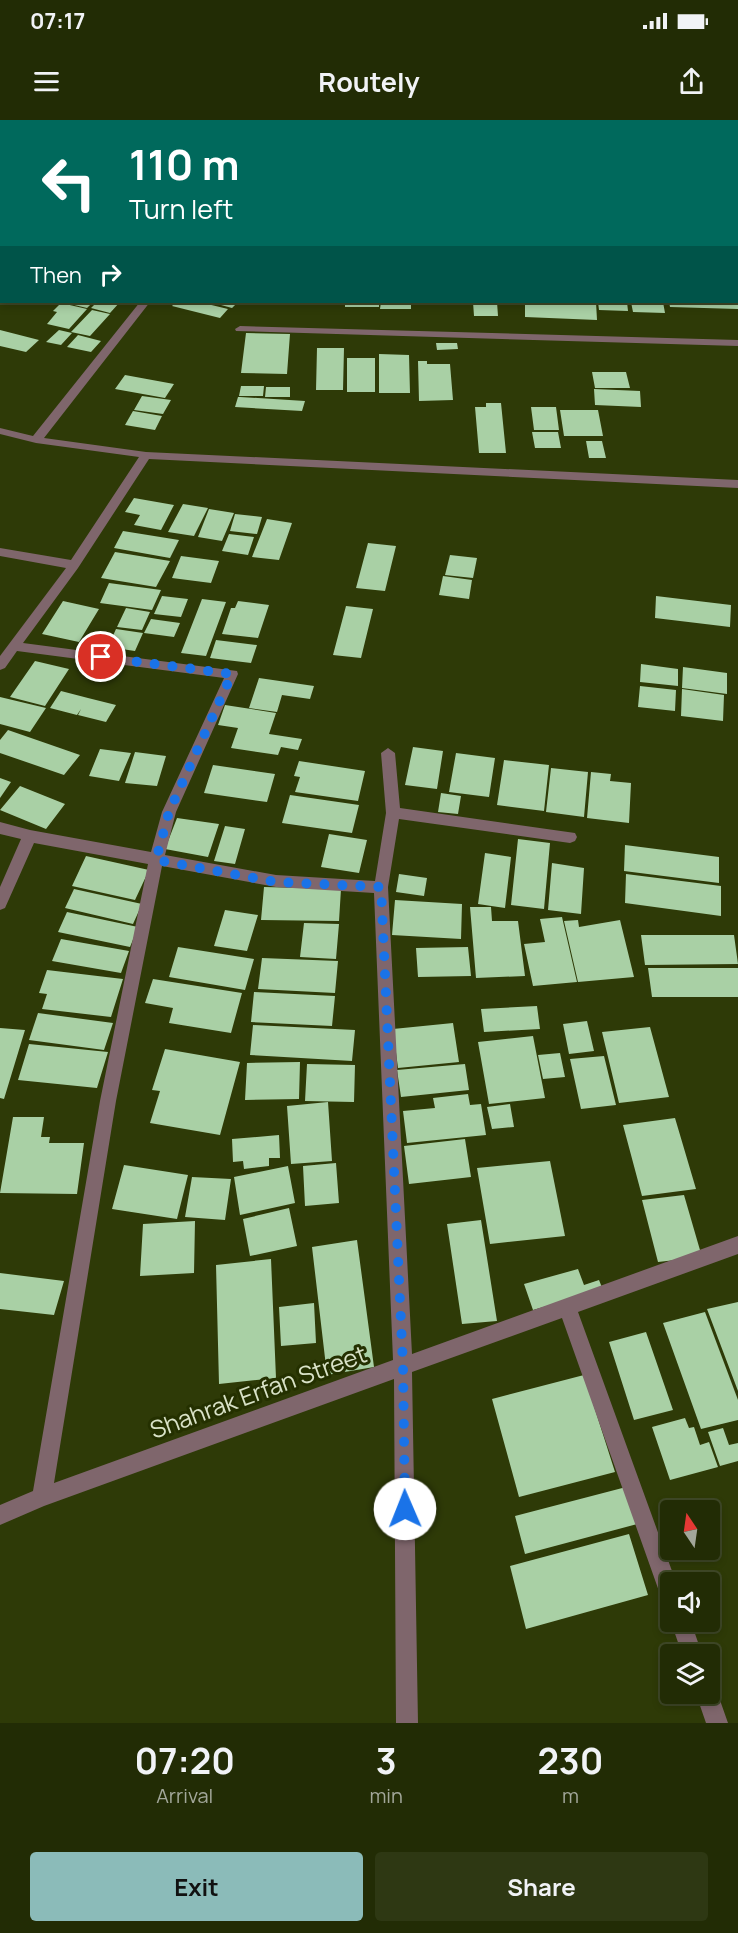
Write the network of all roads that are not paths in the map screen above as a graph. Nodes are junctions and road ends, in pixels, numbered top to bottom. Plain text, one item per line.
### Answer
1 (144, 303) edge
2 (240, 329) dead end
3 (738, 343) edge
4 (0, 431) edge
5 (36, 440) junction
6 (146, 455) junction
7 (738, 484) edge
8 (0, 552) edge
9 (74, 565) junction
10 (13, 646) junction
11 (0, 665) edge
12 (388, 753) dead end
13 (393, 813) junction
14 (0, 828) edge
15 (30, 836) junction
16 (570, 837) dead end
17 (156, 860) junction
18 (381, 887) junction
19 (0, 904) edge
20 (738, 1245) edge
21 (567, 1307) junction
22 (403, 1366) junction
23 (42, 1497) junction
24 (0, 1515) edge
25 (662, 1572) edge
26 (710, 1704) edge
27 (407, 1723) edge
28 (717, 1723) edge

1 - 5 street
2 - 3 street
4 - 5 street
5 - 6 street
6 - 7 street
6 - 9 street
8 - 9 street
9 - 10 street
10 - 11 street
10 - 17 street
12 - 13 street
13 - 16 street
13 - 18 street
14 - 15 street
15 - 17 street
15 - 19 street
17 - 18 street
17 - 23 street
18 - 22 street
20 - 21 street, Shahrak Erfan Street
21 - 22 street, Shahrak Erfan Street
21 - 25 street
22 - 23 street, Shahrak Erfan Street
22 - 27 street
23 - 24 street, Shahrak Erfan Street
26 - 28 street

